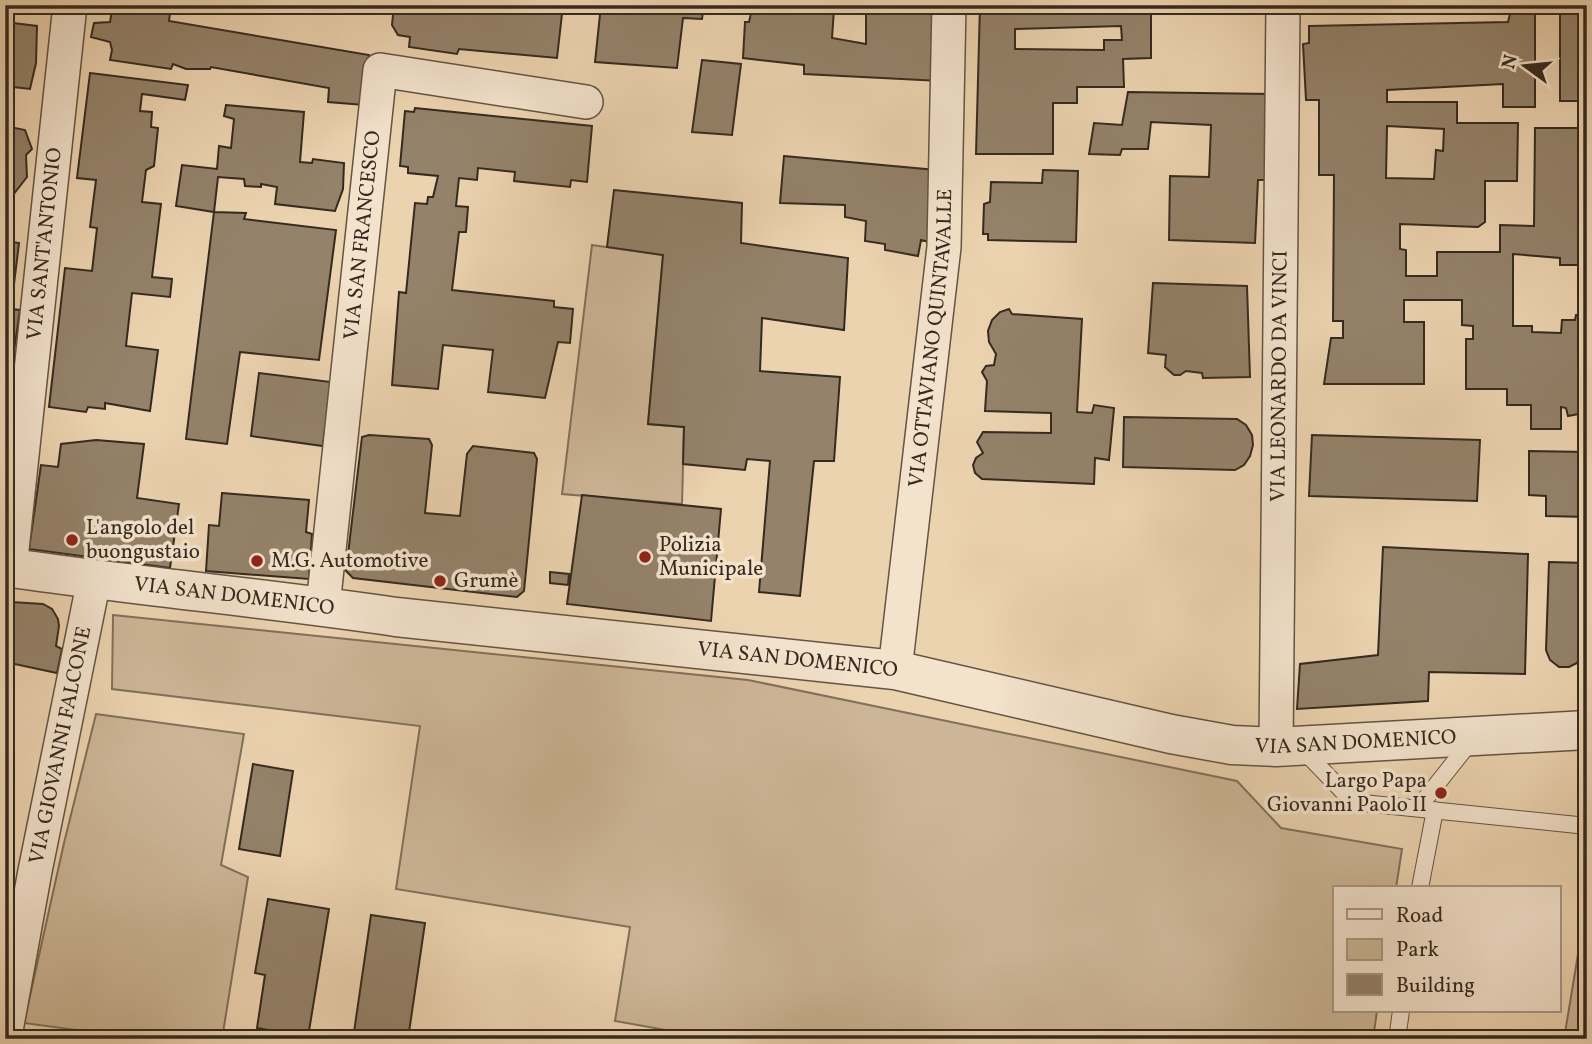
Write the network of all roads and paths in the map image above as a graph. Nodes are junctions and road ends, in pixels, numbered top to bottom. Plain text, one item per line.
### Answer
1 (70, 5) edge
2 (949, 5) edge
3 (1283, 5) edge
4 (586, 102) dead end
5 (8, 567) edge
6 (94, 580) junction
7 (323, 606) junction
8 (896, 659) junction
9 (1587, 730) edge
10 (1475, 736) junction
11 (1288, 746) junction
12 (1418, 808) junction
13 (1435, 810) junction
14 (1587, 826) edge
15 (1420, 886) edge
16 (1401, 1012) edge
17 (5, 1036) edge
18 (1397, 1039) edge

1 - 5 street, VIA SANT'ANTONIO
2 - 8 street, VIA OTTAVIANO QUINTAVALLE
3 - 11 street, VIA LEONARDO DA VINCI
4 - 7 street, VIA SAN FRANCESCO
5 - 6 street, VIA SAN DOMENICO
6 - 7 street, VIA SAN DOMENICO
6 - 17 street, VIA GIOVANNI FALCONE
7 - 8 street, VIA SAN DOMENICO
8 - 11 street, VIA SAN DOMENICO
9 - 10 street, VIA SAN DOMENICO
10 - 11 street, VIA SAN DOMENICO
10 - 12 lane
11 - 12 lane
12 - 13 lane
13 - 14 lane
13 - 15 lane
16 - 18 lane

